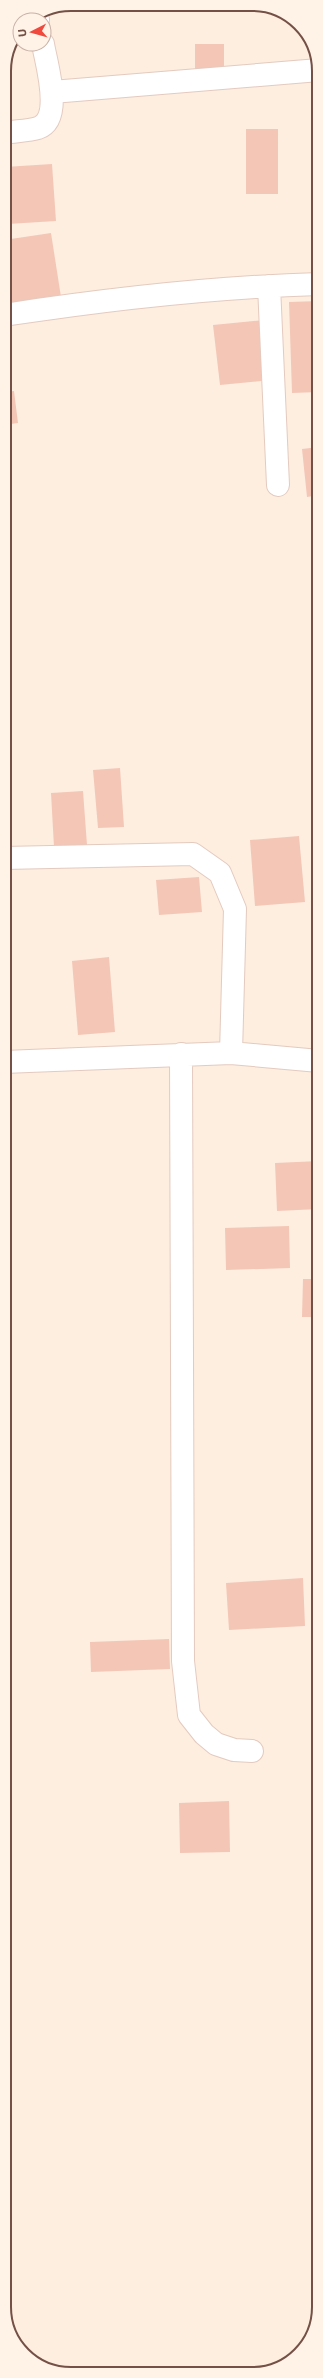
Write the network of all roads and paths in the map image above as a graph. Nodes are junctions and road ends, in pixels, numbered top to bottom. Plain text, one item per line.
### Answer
1 (44, 52) edge
2 (312, 71) edge
3 (52, 92) junction
4 (11, 132) edge
5 (312, 284) edge
6 (269, 286) junction
7 (11, 314) edge
8 (278, 486) dead end
9 (11, 858) edge
10 (181, 1054) junction
11 (231, 1054) junction
12 (312, 1060) edge
13 (11, 1062) edge
14 (252, 1751) dead end

1 - 3 street
2 - 3 street
3 - 4 street
5 - 6 street
6 - 7 street
6 - 8 street
9 - 11 street
10 - 11 street
10 - 13 street
10 - 14 street
11 - 12 street

